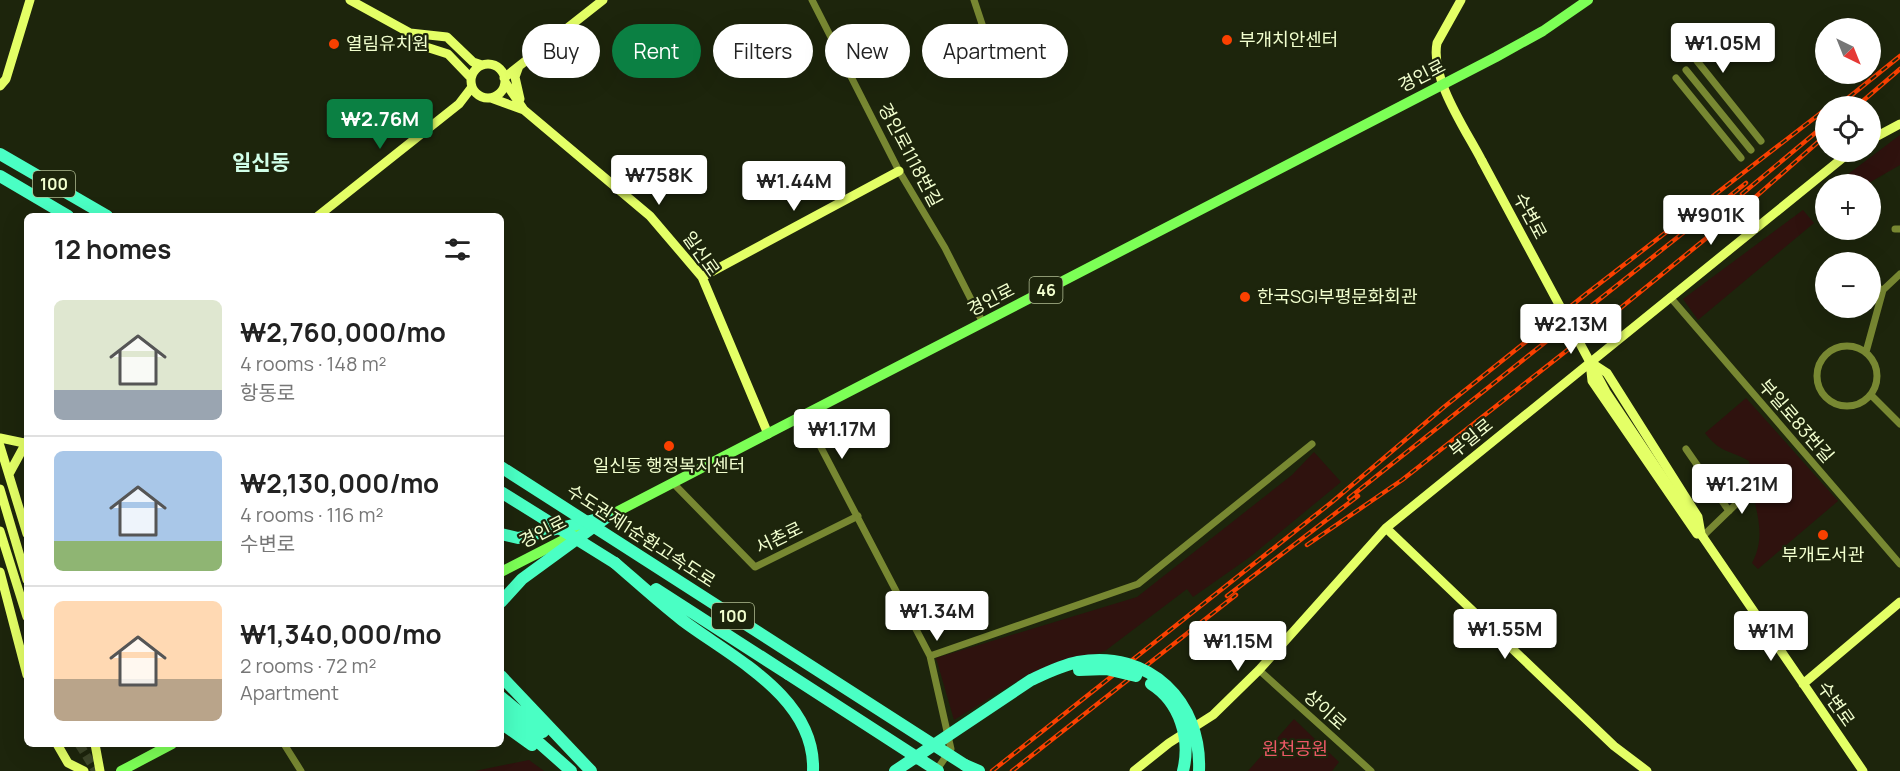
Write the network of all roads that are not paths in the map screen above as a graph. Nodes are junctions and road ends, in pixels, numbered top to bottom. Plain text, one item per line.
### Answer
1 (30, 0) edge
2 (350, 0) edge
3 (603, 0) edge
4 (812, 0) edge
5 (974, 0) edge
6 (1461, 0) edge
7 (1588, 0) edge
8 (982, 24) edge
9 (410, 33) junction
10 (1696, 61) dead end
11 (520, 64) junction
12 (482, 65) junction
13 (498, 68) junction
14 (1686, 70) dead end
15 (1676, 78) dead end
16 (504, 80) junction
17 (471, 82) junction
18 (1442, 84) junction
19 (0, 86) edge
20 (488, 98) junction
21 (459, 104) junction
22 (524, 110) junction
23 (1900, 124) edge
24 (1881, 134) edge
25 (1761, 141) dead end
26 (1751, 150) dead end
27 (0, 154) edge
28 (1741, 158) dead end
29 (1838, 162) edge
30 (899, 171) junction
31 (0, 176) edge
32 (63, 213) edge
33 (101, 213) edge
34 (322, 213) edge
35 (1900, 274) edge
36 (702, 277) junction
37 (1883, 290) joint
38 (1670, 297) junction
39 (983, 323) junction
40 (1866, 352) junction
41 (1590, 362) junction
42 (1871, 395) junction
43 (804, 415) junction
44 (1900, 424) edge
45 (768, 434) junction
46 (0, 438) edge
47 (24, 442) edge
48 (24, 444) edge
49 (1312, 444) dead end
50 (0, 446) edge
51 (1686, 449) dead end
52 (504, 469) edge
53 (9, 474) junction
54 (1766, 475) dead end
55 (673, 483) junction
56 (0, 489) edge
57 (504, 494) edge
58 (1729, 511) junction
59 (858, 516) junction
60 (606, 518) junction
61 (24, 524) edge
62 (1386, 528) junction
63 (0, 531) edge
64 (504, 535) edge
65 (1702, 537) junction
66 (615, 563) junction
67 (1900, 564) edge
68 (24, 570) edge
69 (504, 570) edge
70 (0, 572) edge
71 (504, 599) edge
72 (1900, 602) edge
73 (24, 607) edge
74 (930, 656) junction
75 (24, 664) edge
76 (1258, 670) junction
77 (504, 679) edge
78 (1803, 684) junction
79 (504, 699) edge
80 (504, 712) edge
81 (504, 725) edge
82 (59, 747) edge
83 (96, 747) edge
84 (166, 747) edge
85 (286, 747) edge
86 (973, 769) edge
87 (84, 771) edge
88 (100, 771) edge
89 (121, 771) edge
90 (301, 771) edge
91 (570, 771) edge
92 (591, 771) edge
93 (813, 771) edge
94 (895, 771) edge
95 (909, 771) edge
96 (937, 771) edge
97 (1134, 771) edge
98 (1183, 771) edge
99 (1199, 771) edge
100 (1371, 771) edge
101 (1647, 771) edge
102 (1863, 771) edge

1 - 19 street
2 - 9 street
3 - 11 street
4 - 30 street, 경인로1118번길
5 - 8 street
6 - 18 street, 수변로
7 - 18 main road, 경인로 / 46
9 - 12 street
9 - 17 street
10 - 25 street
11 - 13 street
11 - 16 street
11 - 22 street
12 - 13 street
12 - 17 street
13 - 16 street
14 - 26 street
15 - 28 street
16 - 20 street
16 - 22 street, 일신로
17 - 20 street
17 - 21 street
18 - 39 main road, 경인로 / 46
18 - 65 street, 수변로, bridge
20 - 21 street
20 - 22 street, 일신로
21 - 34 street
22 - 36 street, 일신로
23 - 24 street
27 - 33 highway, 100
29 - 38 street, 부일로
30 - 36 street
30 - 39 street, 경인로1118번길
31 - 32 highway, 100
35 - 37 street
36 - 45 street, 일신로
37 - 40 street
38 - 41 street, 부일로
38 - 67 street, 부일로83번길
39 - 43 main road, 경인로 / 46
40 - 42 street
40 - 42 street
41 - 62 street, 부일로
41 - 65 street, 수변로
41 - 65 street, 수변로
42 - 44 street
43 - 45 main road, 경인로 / 46
43 - 59 street
45 - 55 main road, 경인로 / 46
46 - 47 street
48 - 53 street
49 - 74 street
50 - 53 street
51 - 58 street
52 - 86 highway, 수도권제1순환고속도로 / 100, bridge
53 - 61 street
54 - 58 street
55 - 59 street, 서촌로
55 - 60 main road, 경인로 / 46
56 - 68 street
57 - 66 highway, 수도권제1순환고속도로 / 100, bridge
58 - 65 street
59 - 74 street
60 - 64 highway
60 - 69 main road, 경인로 / 46
60 - 71 highway
62 - 76 street, 부일로
62 - 101 street
63 - 73 street
65 - 78 street, 수변로
66 - 93 highway
66 - 96 highway, 수도권제1순환고속도로 / 100, bridge
70 - 75 street
72 - 78 street
74 - 96 street
76 - 97 street, 부일로
76 - 100 street, 상이로
77 - 92 highway
78 - 102 street, 수변로
79 - 92 highway
80 - 91 highway
81 - 91 highway
82 - 87 street
83 - 88 street
84 - 89 main road
85 - 90 street
94 - 99 highway, bridge
95 - 98 highway, bridge

